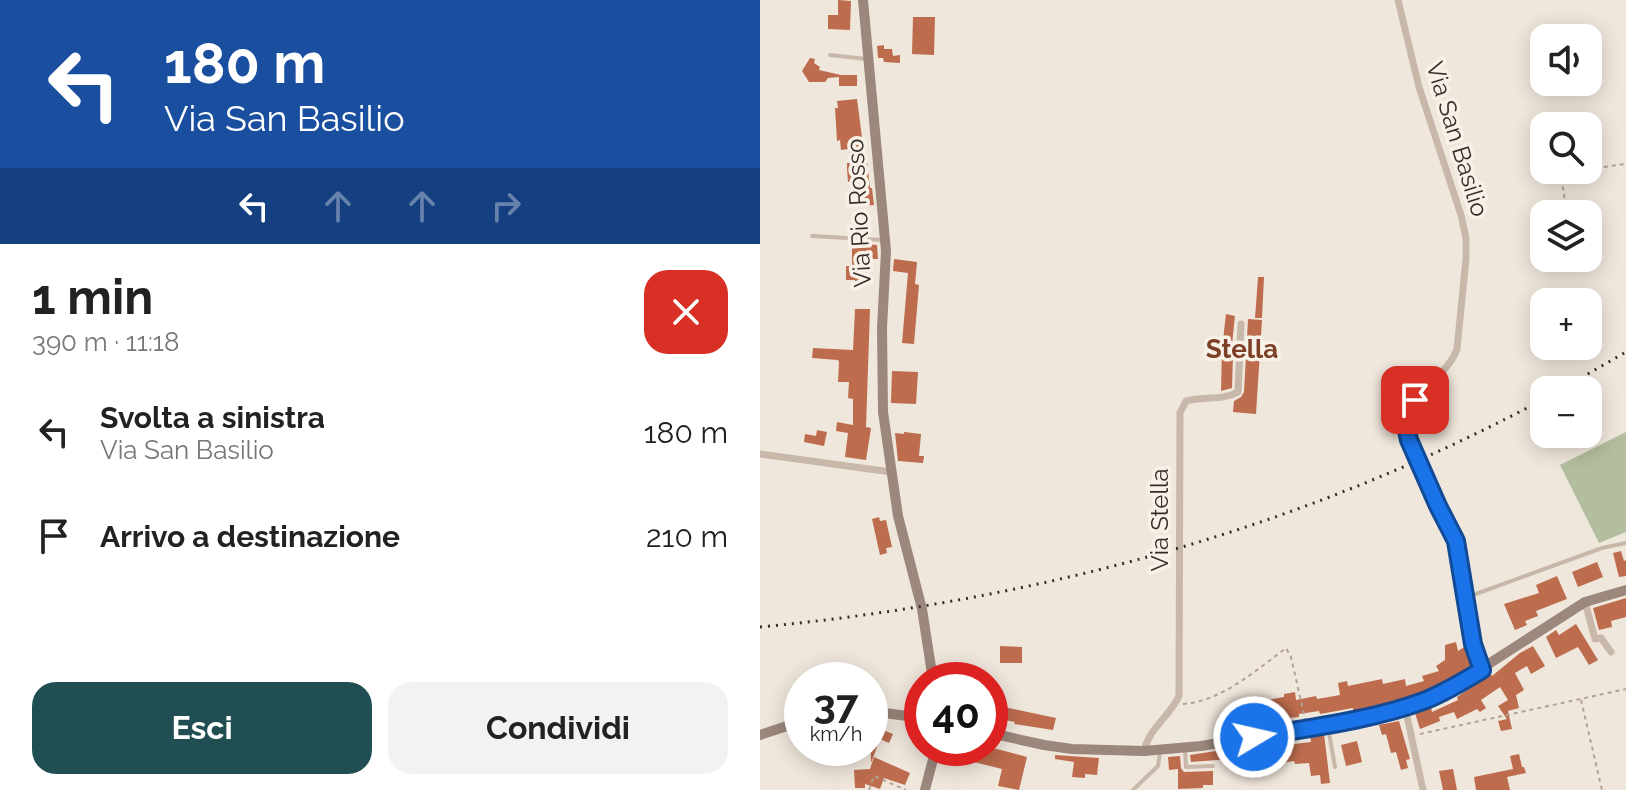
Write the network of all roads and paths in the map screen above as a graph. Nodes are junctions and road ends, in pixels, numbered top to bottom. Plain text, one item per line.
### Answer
1 (863, 0) edge
2 (1398, 0) edge
3 (830, 55) dead end
4 (868, 59) junction
5 (1626, 164) edge
6 (1602, 167) edge
7 (812, 236) dead end
8 (885, 240) junction
9 (1241, 324) dead end
10 (760, 454) edge
11 (891, 472) junction
12 (1626, 543) edge
13 (1626, 590) edge
14 (1465, 598) junction
15 (1585, 602) junction
16 (1611, 652) dead end
17 (930, 662) edge
18 (1482, 670) junction
19 (1626, 689) edge
20 (1581, 699) junction
21 (1175, 705) junction
22 (1405, 707) junction
23 (1327, 725) junction
24 (784, 727) edge
25 (1306, 728) junction
26 (760, 735) edge
27 (1411, 736) junction
28 (1008, 737) edge
29 (1185, 748) junction
30 (1161, 750) junction
31 (1144, 751) junction
32 (931, 766) edge
33 (1213, 766) dead end
34 (1335, 767) dead end
35 (869, 790) edge
36 (906, 790) edge
37 (925, 790) edge
38 (1133, 790) edge
39 (1423, 790) edge
40 (1602, 790) edge

1 - 4 street, Via Rio Rosso
2 - 14 street, Via San Basilio
3 - 4 lane
4 - 8 street, Via Rio Rosso
5 - 6 path
7 - 8 lane
8 - 11 street, Via Rio Rosso
9 - 21 street, Via Stella
10 - 11 street
11 - 17 street, Via Rio Rosso
12 - 14 lane
13 - 15 street
14 - 18 street, Via San Basilio
15 - 16 street
15 - 18 street
18 - 22 street
19 - 20 path
20 - 27 path
20 - 40 path
21 - 25 path
21 - 31 street
22 - 23 street
22 - 27 street
23 - 25 street
23 - 34 lane
24 - 26 street
25 - 29 street
27 - 39 street
28 - 31 street
29 - 30 street
29 - 33 lane
30 - 31 street
30 - 38 lane
32 - 37 street
35 - 36 path

